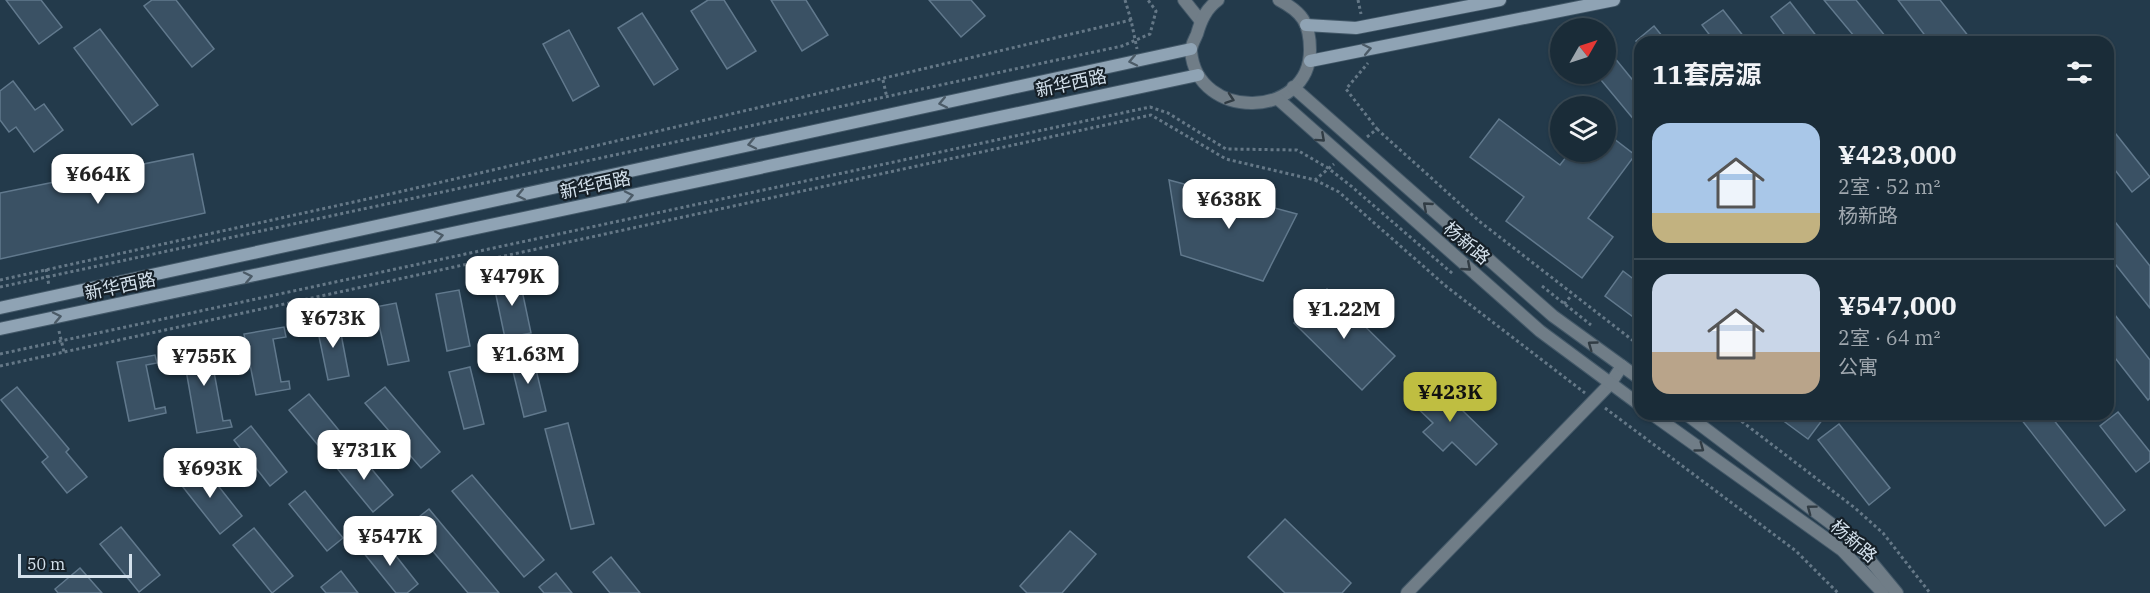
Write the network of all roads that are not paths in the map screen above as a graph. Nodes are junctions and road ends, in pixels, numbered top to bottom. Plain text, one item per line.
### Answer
1 (1184, 0) edge
2 (1279, 0) edge
3 (1500, 0) edge
4 (1614, 0) edge
5 (1216, 1) edge
6 (1200, 20) junction
7 (1306, 25) junction
8 (1191, 49) junction
9 (1310, 61) junction
10 (1198, 75) junction
11 (1293, 87) junction
12 (1278, 99) junction
13 (0, 308) edge
14 (0, 329) edge
15 (1622, 366) junction
16 (1634, 375) edge
17 (1610, 384) junction
18 (1634, 401) edge
19 (1660, 420) edge
20 (1694, 420) edge
21 (1407, 593) edge
22 (1883, 593) edge
23 (1897, 593) edge

1 - 6 street
2 - 7 street
3 - 7 main road
9 -> 4 main road
5 - 6 street
6 - 8 street
7 - 9 street
8 - 10 street
8 -> 13 main road, 新华西路
9 - 11 street
10 -> 12 street
14 -> 10 main road, 新华西路
11 - 12 street
15 -> 11 street, 杨新路
12 -> 17 street, 杨新路
15 - 16 street, 杨新路
15 - 17 street
17 - 18 street, 杨新路
17 - 21 street
19 -> 22 street, 杨新路
23 -> 20 street, 杨新路

